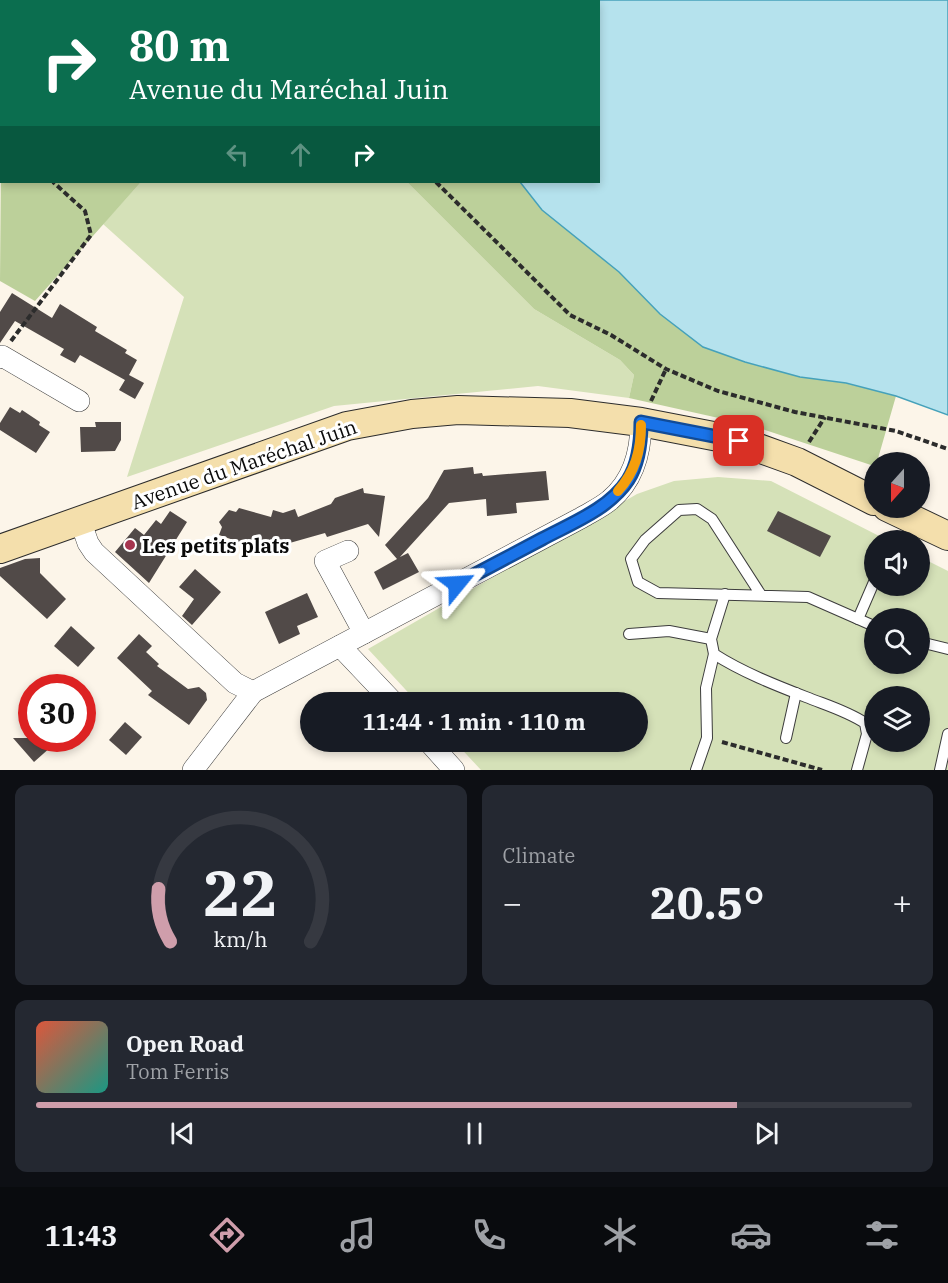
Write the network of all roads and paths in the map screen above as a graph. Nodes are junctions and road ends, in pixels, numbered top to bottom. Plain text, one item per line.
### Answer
1 (54, 183) edge
2 (437, 183) edge
3 (1, 357) edge
4 (666, 369) junction
5 (79, 401) dead end
6 (641, 422) junction
7 (948, 449) edge
8 (864, 496) edge
9 (910, 518) edge
10 (80, 520) junction
11 (948, 536) edge
12 (0, 549) edge
13 (348, 551) dead end
14 (725, 594) junction
15 (761, 595) junction
16 (868, 596) edge
17 (858, 619) junction
18 (864, 622) edge
19 (364, 633) junction
20 (629, 634) dead end
21 (711, 639) junction
22 (930, 644) edge
23 (340, 646) junction
24 (948, 648) edge
25 (714, 654) junction
26 (253, 692) junction
27 (384, 692) edge
28 (796, 693) junction
29 (948, 734) edge
30 (786, 738) dead end
31 (713, 740) dead end
32 (438, 752) edge
33 (193, 770) edge
34 (454, 770) edge
35 (696, 770) edge
36 (822, 770) edge
37 (857, 770) edge
38 (940, 770) edge

1 - 3 path
2 - 4 path
3 - 5 street
4 - 6 path
4 - 7 path
6 - 8 street, Avenue du Maréchal Juin
6 - 10 street, Avenue du Maréchal Juin
6 - 19 street
9 - 11 street
10 - 12 street, Avenue du Maréchal Juin
10 - 26 street
13 - 19 street
14 - 15 lane
14 - 15 lane
14 - 21 lane
15 - 17 lane
16 - 17 lane
17 - 18 lane
19 - 23 street
20 - 21 lane
21 - 25 lane
22 - 24 lane
23 - 26 street
23 - 27 street
25 - 28 lane
25 - 35 lane
26 - 33 street
28 - 30 lane
28 - 37 lane
29 - 38 lane
31 - 36 path
32 - 34 street

